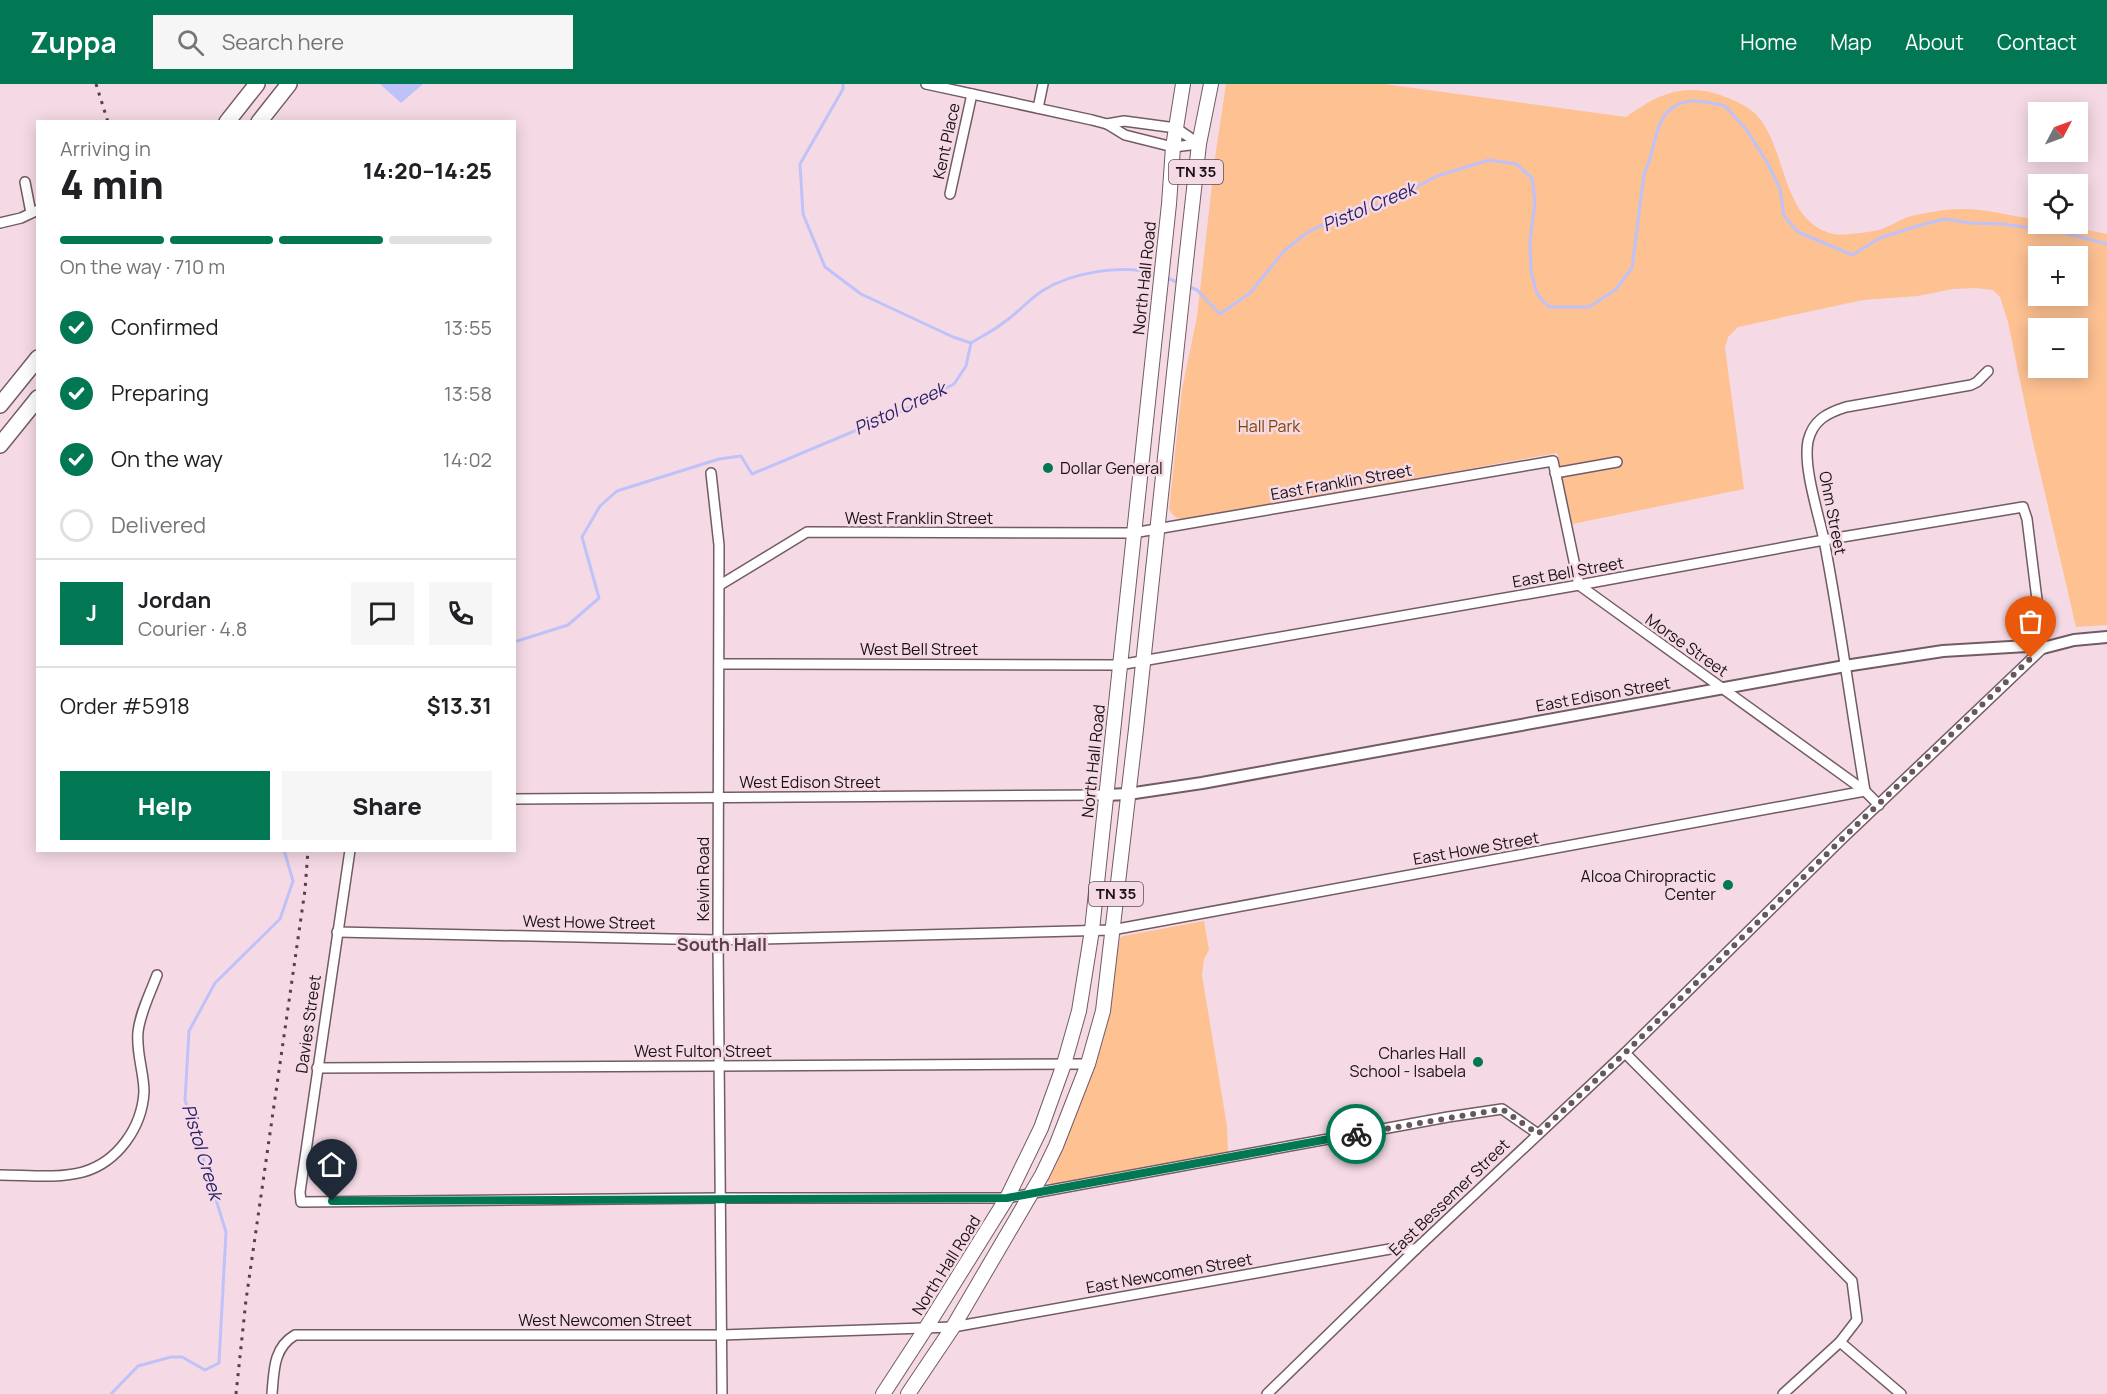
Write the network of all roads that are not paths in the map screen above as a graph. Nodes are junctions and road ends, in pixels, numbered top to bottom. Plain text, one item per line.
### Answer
1 (257, 84) edge
2 (289, 84) edge
3 (926, 84) edge
4 (1043, 84) edge
5 (1183, 84) edge
6 (1211, 84) edge
7 (972, 94) junction
8 (1038, 108) junction
9 (228, 120) edge
10 (261, 120) edge
11 (1107, 124) junction
12 (1176, 128) junction
13 (1199, 144) junction
14 (1173, 147) junction
15 (25, 182) dead end
16 (950, 194) dead end
17 (34, 212) edge
18 (0, 223) edge
19 (36, 360) edge
20 (1988, 371) dead end
21 (36, 400) edge
22 (0, 405) edge
23 (0, 444) edge
24 (1617, 462) dead end
25 (711, 473) dead end
26 (1556, 474) junction
27 (1157, 529) junction
28 (1133, 533) junction
29 (1824, 540) junction
30 (720, 585) junction
31 (1579, 585) junction
32 (2107, 637) edge
33 (2043, 648) junction
34 (1142, 661) junction
35 (720, 664) junction
36 (1119, 665) junction
37 (1845, 666) junction
38 (1721, 688) junction
39 (1865, 791) junction
40 (1128, 794) junction
41 (1106, 795) junction
42 (718, 798) junction
43 (516, 799) edge
44 (1879, 805) junction
45 (350, 852) edge
46 (1092, 930) junction
47 (1112, 930) junction
48 (337, 932) junction
49 (718, 940) junction
50 (157, 975) dead end
51 (1625, 1053) junction
52 (1065, 1064) junction
53 (720, 1065) junction
54 (1088, 1065) junction
55 (317, 1068) junction
56 (1538, 1134) junction
57 (0, 1175) edge
58 (1032, 1194) junction
59 (720, 1198) junction
60 (1007, 1198) junction
61 (1416, 1249) junction
62 (953, 1327) junction
63 (926, 1329) junction
64 (722, 1335) junction
65 (1840, 1342) junction
66 (272, 1394) edge
67 (722, 1394) edge
68 (883, 1394) edge
69 (908, 1394) edge
70 (1267, 1394) edge
71 (1783, 1394) edge
72 (1901, 1394) edge

1 - 9 highway
2 - 10 highway
3 - 7 street
4 - 8 street
5 - 12 main road, North Hall Road / TN 35
6 - 13 main road, TN 35
7 - 8 street
7 - 16 street, Kent Place
8 - 11 street
11 - 12 street
11 - 14 street
12 - 13 street
12 - 14 main road, North Hall Road / TN 35
13 - 14 street
13 - 27 main road, TN 35
14 - 28 main road, North Hall Road / TN 35
15 - 17 street
17 - 18 street
19 - 22 highway
20 - 29 street, Ohm Street
21 - 23 highway
24 - 26 street
25 - 30 street, Kelvin Road
26 - 27 street, East Franklin Street
26 - 31 street
27 - 28 street, East Franklin Street
27 - 34 main road, TN 35
28 - 30 street, West Franklin Street
28 - 36 main road, North Hall Road / TN 35
29 - 31 street, East Bell Street
29 - 33 street, East Bell Street
29 - 37 street, Ohm Street
30 - 35 street, Kelvin Road
31 - 34 street, East Bell Street
31 - 38 street, Morse Street
32 - 33 street, East Edison Street
33 - 37 street, East Edison Street
33 - 44 street, East Bessemer Street
34 - 36 street, East Bell Street
34 - 40 main road, TN 35
35 - 36 street, West Bell Street
35 - 42 street, Kelvin Road
36 - 41 main road, North Hall Road / TN 35
37 - 38 street, East Edison Street
37 - 39 street, Ohm Street
38 - 39 street, Morse Street
38 - 40 street, East Edison Street
39 - 44 street, Morse Street
39 - 47 street, East Howe Street
40 - 41 street, East Edison Street
40 - 47 main road, TN 35
41 - 42 street, West Edison Street
41 - 46 main road, North Hall Road / TN 35
42 - 43 street, West Edison Street
42 - 49 street, Kelvin Road
44 - 51 street, East Bessemer Street
45 - 48 street, Davies Street
46 - 47 street, East Howe Street
46 - 49 street, West Howe Street
46 - 52 main road, North Hall Road / TN 35
47 - 54 main road, TN 35
48 - 49 street, West Howe Street
48 - 55 street, Davies Street
49 - 53 street, Kelvin Road
50 - 57 street
51 - 56 street, East Bessemer Street
51 - 65 street
52 - 53 street, West Fulton Street
52 - 54 street, West Fulton Street
52 - 60 main road, North Hall Road / TN 35
53 - 55 street, West Fulton Street
53 - 59 street, Kelvin Road
54 - 58 main road, TN 35
55 - 59 street, Davies Street
56 - 58 street
56 - 61 street, East Bessemer Street
58 - 60 street
58 - 62 main road, TN 35
59 - 60 street
59 - 64 street, Kelvin Road
60 - 63 main road, North Hall Road / TN 35
61 - 62 street, East Newcomen Street
61 - 70 street, East Bessemer Street
62 - 63 street, East Newcomen Street
62 - 69 main road, TN 35
63 - 64 street, West Newcomen Street
63 - 68 main road, North Hall Road / TN 35
64 - 66 street, West Newcomen Street
64 - 67 street, Kelvin Road
65 - 71 street
65 - 72 street

